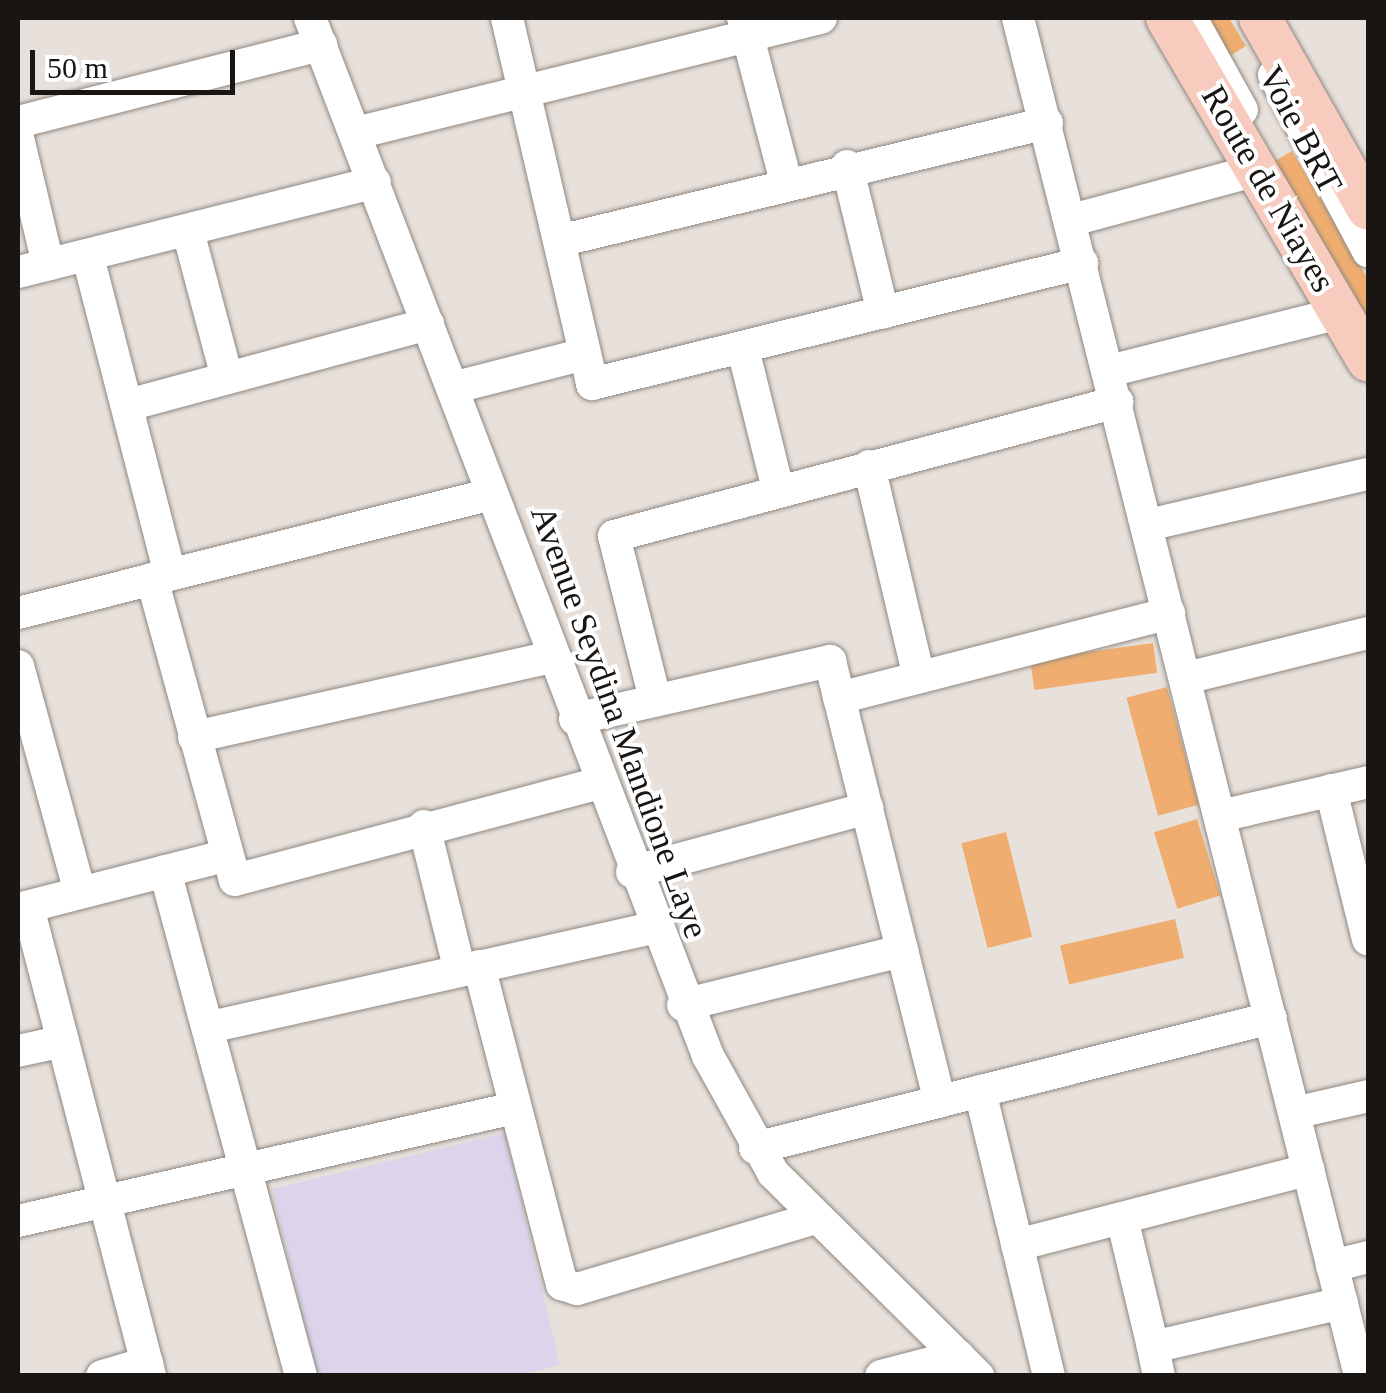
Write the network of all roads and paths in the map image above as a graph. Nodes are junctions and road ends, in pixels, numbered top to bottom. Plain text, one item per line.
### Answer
1 (508, 18) edge
2 (822, 18) edge
3 (1018, 18) edge
4 (1168, 18) edge
5 (1192, 18) edge
6 (1244, 18) edge
7 (1260, 18) edge
8 (745, 26) edge
9 (316, 31) edge
10 (524, 88) junction
11 (18, 122) edge
12 (1047, 124) junction
13 (356, 132) junction
14 (18, 138) edge
15 (847, 166) junction
16 (1257, 170) junction
17 (375, 182) junction
18 (786, 182) junction
19 (1368, 209) edge
20 (1072, 220) junction
21 (188, 231) junction
22 (562, 240) junction
23 (1368, 251) edge
24 (88, 258) junction
25 (1082, 263) junction
26 (33, 268) edge
27 (883, 313) junction
28 (1354, 322) edge
29 (428, 324) junction
30 (743, 349) junction
31 (584, 354) junction
32 (1368, 360) edge
33 (227, 378) junction
34 (1113, 387) junction
35 (452, 388) junction
36 (128, 405) junction
37 (869, 466) junction
38 (1368, 474) edge
39 (778, 490) junction
40 (491, 494) junction
41 (1148, 525) junction
42 (161, 577) junction
43 (1169, 612) junction
44 (18, 613) edge
45 (1368, 633) edge
46 (552, 657) junction
47 (18, 666) edge
48 (919, 677) junction
49 (1186, 678) junction
50 (839, 698) junction
51 (655, 699) junction
52 (576, 719) junction
53 (194, 736) junction
54 (1368, 782) edge
55 (599, 783) junction
56 (1331, 790) junction
57 (866, 808) junction
58 (1220, 816) junction
59 (424, 826) junction
60 (224, 856) junction
61 (166, 872) junction
62 (632, 872) junction
63 (80, 893) junction
64 (23, 908) edge
65 (652, 928) junction
66 (1368, 939) edge
67 (902, 950) junction
68 (470, 968) junction
69 (683, 1005) junction
70 (1270, 1018) junction
71 (210, 1027) junction
72 (63, 1040) junction
73 (18, 1052) edge
74 (980, 1092) junction
75 (1368, 1096) edge
76 (940, 1102) junction
77 (514, 1108) junction
78 (1294, 1113) junction
79 (756, 1148) junction
80 (246, 1165) junction
81 (1308, 1170) junction
82 (104, 1200) junction
83 (815, 1218) junction
84 (1122, 1218) junction
85 (18, 1221) edge
86 (1017, 1245) junction
87 (1368, 1257) edge
88 (1332, 1266) junction
89 (1342, 1304) junction
90 (1156, 1361) edge
91 (148, 1370) edge
92 (971, 1370) edge
93 (102, 1376) edge
94 (301, 1376) edge
95 (881, 1376) edge
96 (1048, 1376) edge
97 (1360, 1376) edge

1 - 10 street
2 - 8 street
3 - 12 street
4 - 16 main road, Route de Niayes
5 - 28 street, Voie BRT
6 - 23 street, Voie BRT
7 - 19 main road
8 - 10 street
8 - 18 street
9 - 11 street
9 - 13 street, Avenue Seydina Mandione Laye
10 - 13 street
10 - 22 street
12 - 15 street
12 - 20 street
13 - 17 street, Avenue Seydina Mandione Laye
14 - 26 street
15 - 18 street
15 - 27 street
16 - 20 street
16 - 28 main road, Route de Niayes
17 - 21 street
17 - 29 street, Avenue Seydina Mandione Laye
18 - 22 street
20 - 25 street
21 - 24 street
21 - 33 street
22 - 31 street
24 - 26 street
24 - 36 street
25 - 27 street
25 - 34 street
27 - 30 street
28 - 32 main road, Route de Niayes
28 - 34 street
29 - 33 street
29 - 35 street, Avenue Seydina Mandione Laye
30 - 31 street
30 - 39 street
31 - 35 street
33 - 36 street
34 - 37 street
34 - 41 street
35 - 40 street, Avenue Seydina Mandione Laye
36 - 42 street
37 - 39 street
37 - 48 street
38 - 41 street
39 - 51 street
40 - 42 street
40 - 46 street, Avenue Seydina Mandione Laye
41 - 43 street
42 - 44 street
42 - 53 street
43 - 48 street
43 - 49 street
45 - 49 street
46 - 52 street, Avenue Seydina Mandione Laye
46 - 53 street
47 - 63 street
48 - 50 street
49 - 58 street
50 - 51 street
50 - 57 street
51 - 52 street
52 - 55 street, Avenue Seydina Mandione Laye
53 - 60 street
54 - 56 street
55 - 59 street
55 - 62 street, Avenue Seydina Mandione Laye
56 - 58 street
56 - 66 street
57 - 62 street
57 - 67 street
58 - 70 street
59 - 60 street
59 - 68 street
60 - 61 street
61 - 63 street
61 - 71 street
62 - 65 street, Avenue Seydina Mandione Laye
63 - 64 street
64 - 72 street
65 - 68 street
65 - 69 street, Avenue Seydina Mandione Laye
67 - 69 street
67 - 76 street
68 - 71 street
68 - 77 street
69 - 79 street, Avenue Seydina Mandione Laye
70 - 74 street
70 - 78 street
71 - 80 street
72 - 73 street
72 - 82 street
74 - 76 street
74 - 86 street
75 - 78 street
76 - 79 street
77 - 80 street
77 - 83 street
78 - 81 street
79 - 83 street, Avenue Seydina Mandione Laye
80 - 82 street
80 - 94 street
81 - 84 street
81 - 88 street
82 - 85 street
82 - 91 street
83 - 92 street, Avenue Seydina Mandione Laye
84 - 86 street
84 - 90 street
86 - 96 street
87 - 88 street
88 - 89 street
89 - 90 street
89 - 97 street
91 - 93 street
92 - 95 street

